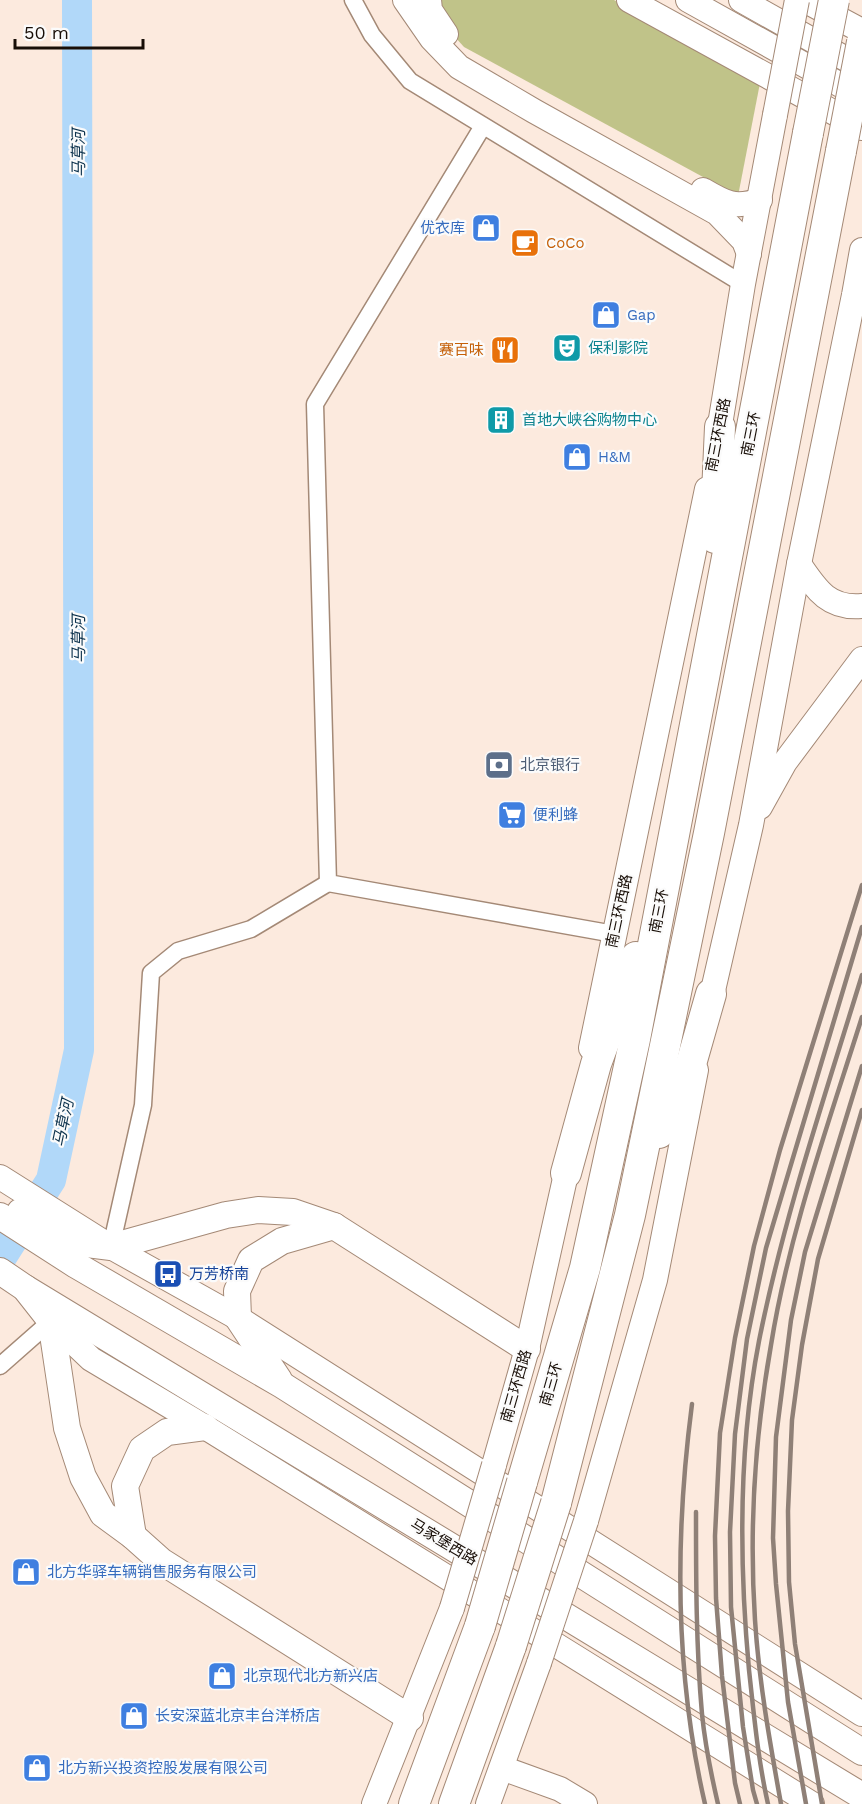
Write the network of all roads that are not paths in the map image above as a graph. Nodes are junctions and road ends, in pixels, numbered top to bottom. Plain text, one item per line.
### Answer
1 (353, 0) edge
2 (405, 0) edge
3 (429, 0) edge
4 (629, 0) edge
5 (688, 0) edge
6 (741, 0) edge
7 (797, 0) edge
8 (804, 0) edge
9 (834, 0) edge
10 (862, 31) edge
11 (862, 42) edge
12 (862, 68) edge
13 (862, 97) edge
14 (483, 126) junction
15 (862, 128) edge
16 (760, 200) junction
17 (862, 249) edge
18 (749, 254) junction
19 (743, 284) junction
20 (720, 427) junction
21 (798, 564) junction
22 (862, 606) edge
23 (711, 644) junction
24 (862, 659) edge
25 (751, 825) junction
26 (675, 831) junction
27 (328, 883) junction
28 (614, 934) junction
29 (711, 994) junction
30 (566, 1173) junction
31 (0, 1177) edge
32 (0, 1206) edge
33 (630, 1215) junction
34 (0, 1216) edge
35 (334, 1226) junction
36 (91, 1252) junction
37 (0, 1271) edge
38 (41, 1304) junction
39 (238, 1317) junction
40 (527, 1349) junction
41 (0, 1366) edge
42 (282, 1385) junction
43 (205, 1427) junction
44 (133, 1536) junction
45 (862, 1714) edge
46 (410, 1718) junction
47 (862, 1752) edge
48 (502, 1768) junction
49 (862, 1796) edge
50 (375, 1804) edge
51 (414, 1804) edge
52 (454, 1804) edge
53 (488, 1804) edge
54 (585, 1804) edge
55 (812, 1804) edge

1 - 14 street
2 - 18 street
3 - 16 street
4 - 15 street
5 - 13 street
6 - 12 street
7 - 16 street, 南三环西路, bridge
8 - 10 street
9 - 23 highway, 南三环, bridge
11 - 33 highway, bridge
14 - 19 street
14 - 27 street
16 - 18 street, 南三环西路
17 - 21 street
18 - 19 street, 南三环西路
19 - 20 street, 南三环西路
20 - 23 highway
20 - 28 street, 南三环西路
21 - 22 street
21 - 25 street
23 - 26 highway, 南三环
24 - 25 street
25 - 29 street
26 - 30 highway
26 - 51 highway, 南三环, bridge
27 - 28 street
27 - 36 street
28 - 30 street, 南三环西路
29 - 33 highway
29 - 48 street, bridge
30 - 40 street, 南三环西路
31 - 36 street
32 - 36 main road
33 - 52 highway, bridge
34 - 36 main road
35 - 36 main road
35 - 39 main road
35 - 40 main road
36 - 39 street
36 - 42 main road
37 - 38 main road
38 - 41 street
38 - 43 street, 马家堡西路
38 - 44 main road
38 - 49 main road, 马家堡西路
39 - 42 main road
39 - 45 street
40 - 46 street, 南三环西路, bridge
42 - 47 main road
43 - 44 main road
43 - 55 street, 马家堡西路
44 - 46 main road
46 - 50 street, 南三环西路
48 - 53 street
48 - 54 street

